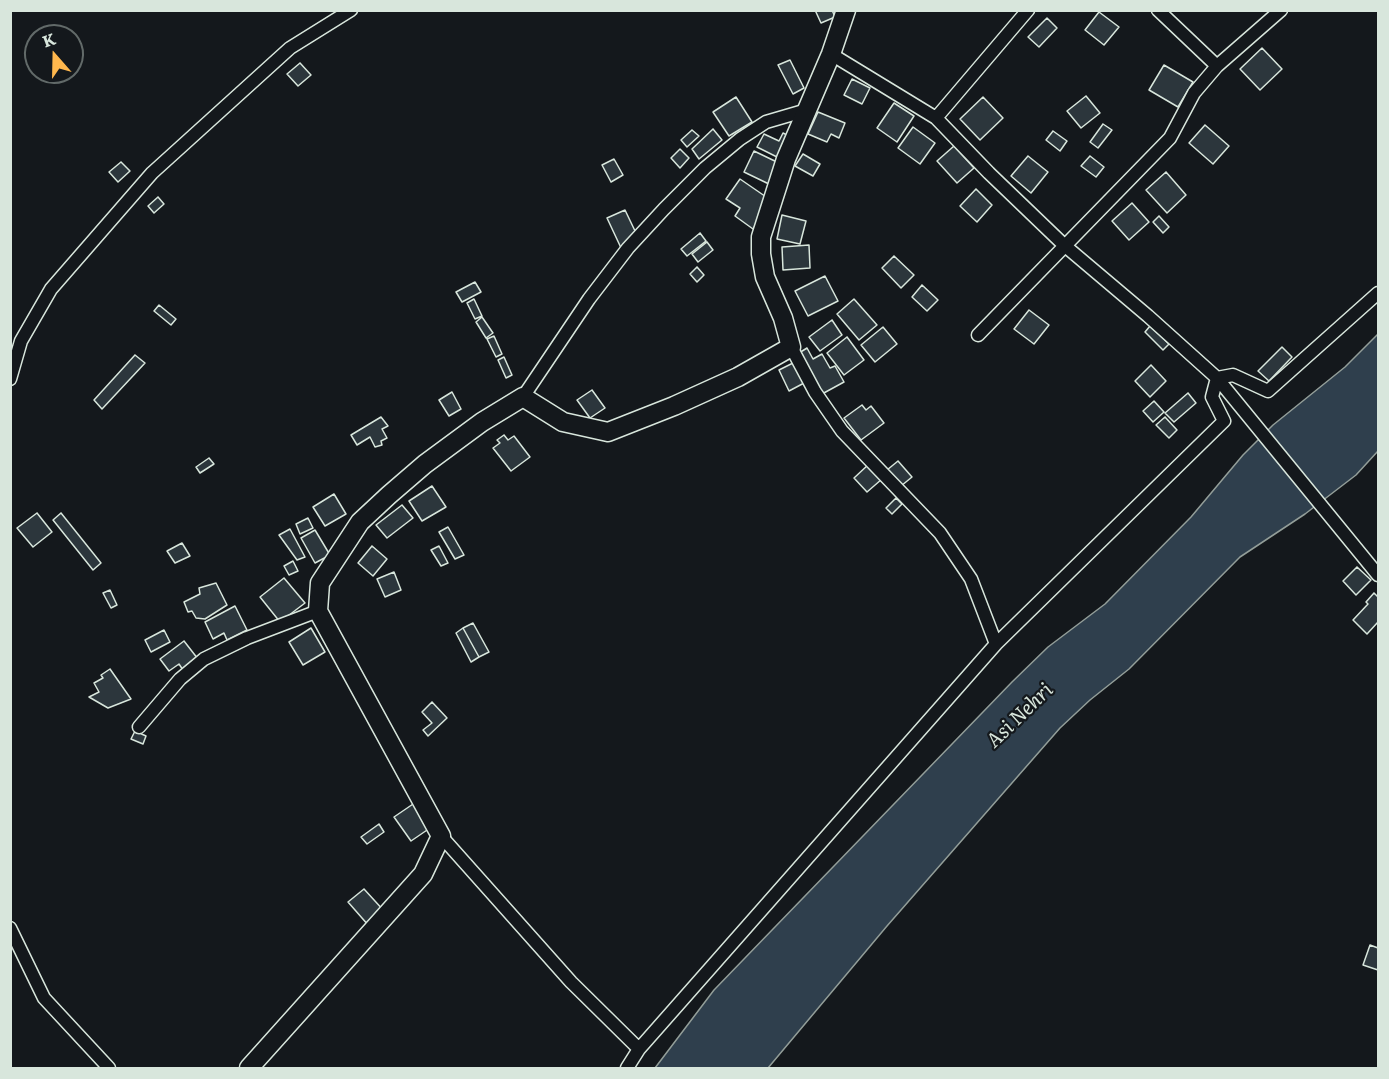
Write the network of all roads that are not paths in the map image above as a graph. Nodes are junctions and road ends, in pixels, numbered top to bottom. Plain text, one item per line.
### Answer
1 (351, 10) edge
2 (846, 10) edge
3 (1028, 10) edge
4 (1158, 10) edge
5 (1281, 10) edge
6 (831, 54) junction
7 (1217, 66) junction
8 (807, 110) junction
9 (936, 118) junction
10 (1064, 245) junction
11 (1378, 293) edge
12 (978, 335) dead end
13 (791, 347) junction
14 (1217, 378) junction
15 (10, 379) edge
16 (524, 397) junction
17 (1378, 575) edge
18 (318, 611) junction
19 (996, 644) junction
20 (139, 728) dead end
21 (441, 836) junction
22 (10, 928) edge
23 (639, 1049) junction
24 (109, 1068) edge
25 (249, 1068) edge
26 (627, 1068) edge

1 - 15 street
2 - 6 street
3 - 9 street
4 - 7 street
5 - 7 street
6 - 8 street
6 - 9 street
7 - 10 street
8 - 13 street
8 - 16 street
9 - 10 street
10 - 12 street
10 - 14 street
11 - 14 street
13 - 16 street
13 - 19 street
14 - 17 street
14 - 19 street
16 - 18 street
18 - 20 street
18 - 21 street
19 - 23 street
21 - 23 street
21 - 25 street
22 - 24 street
23 - 26 street

